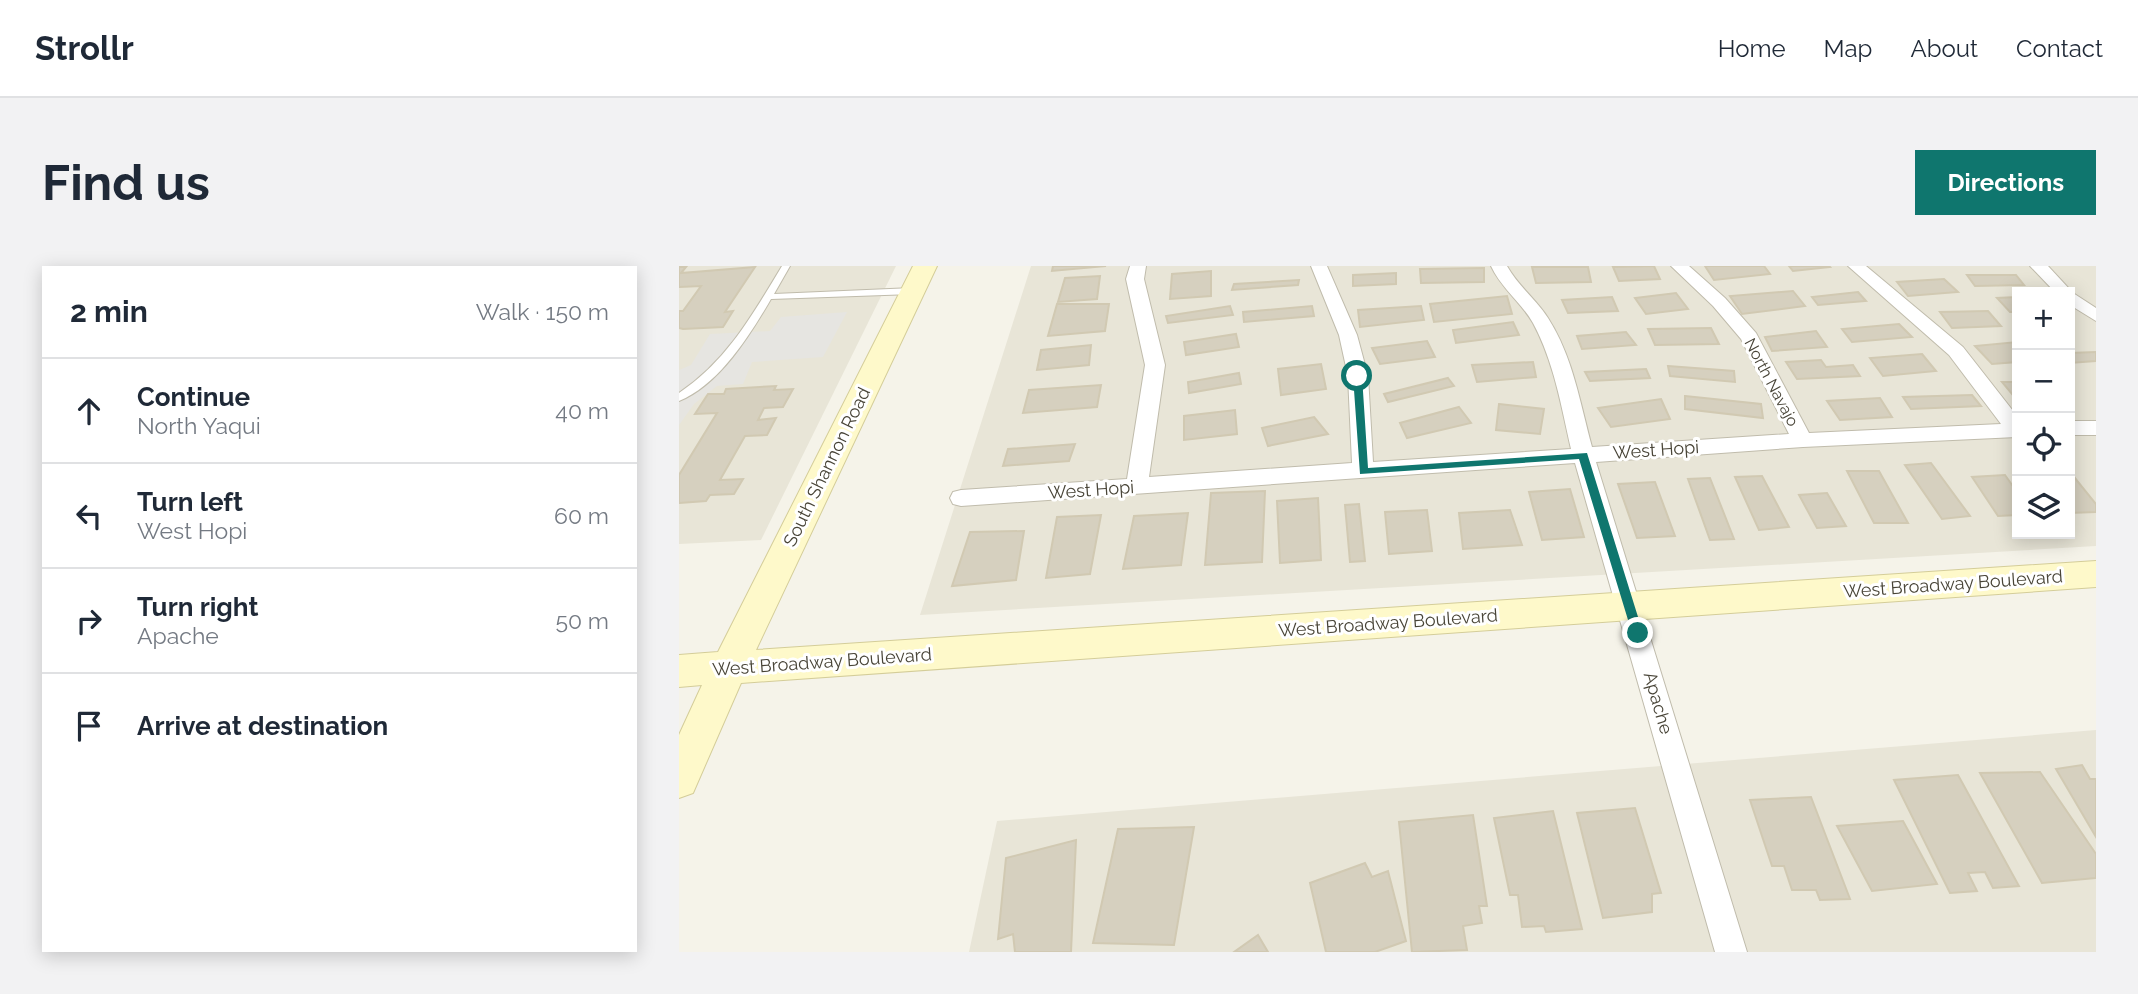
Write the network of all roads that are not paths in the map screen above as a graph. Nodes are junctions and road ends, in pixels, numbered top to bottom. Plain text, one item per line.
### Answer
1 (786, 266) edge
2 (1137, 266) edge
3 (1319, 266) edge
4 (1499, 266) edge
5 (1679, 266) edge
6 (1856, 266) edge
7 (2038, 266) edge
8 (919, 279) edge
9 (2060, 287) edge
10 (767, 297) junction
11 (2075, 301) edge
12 (2096, 316) edge
13 (679, 398) edge
14 (2012, 424) edge
15 (2075, 428) edge
16 (2096, 428) edge
17 (2012, 430) edge
18 (1803, 440) junction
19 (1583, 456) junction
20 (1363, 472) junction
21 (1136, 487) junction
22 (961, 498) dead end
23 (2096, 574) edge
24 (1630, 606) junction
25 (729, 668) junction
26 (679, 671) edge
27 (679, 779) edge
28 (1731, 952) edge

1 - 10 lane
2 - 21 street
3 - 20 street
4 - 19 street, Apache
5 - 18 street, North Navajo
6 - 14 street
7 - 9 street
8 - 10 lane
8 - 25 street, South Shannon Road
10 - 13 lane
11 - 12 street
15 - 16 street
17 - 18 street, West Hopi
18 - 19 street, West Hopi
19 - 20 street, West Hopi
19 - 24 street, Apache
20 - 21 street, West Hopi
21 - 22 street, West Hopi
23 - 24 street, West Broadway Boulevard
24 - 25 street, West Broadway Boulevard
24 - 28 street, Apache
25 - 26 street, West Broadway Boulevard
25 - 27 street, South Shannon Road

